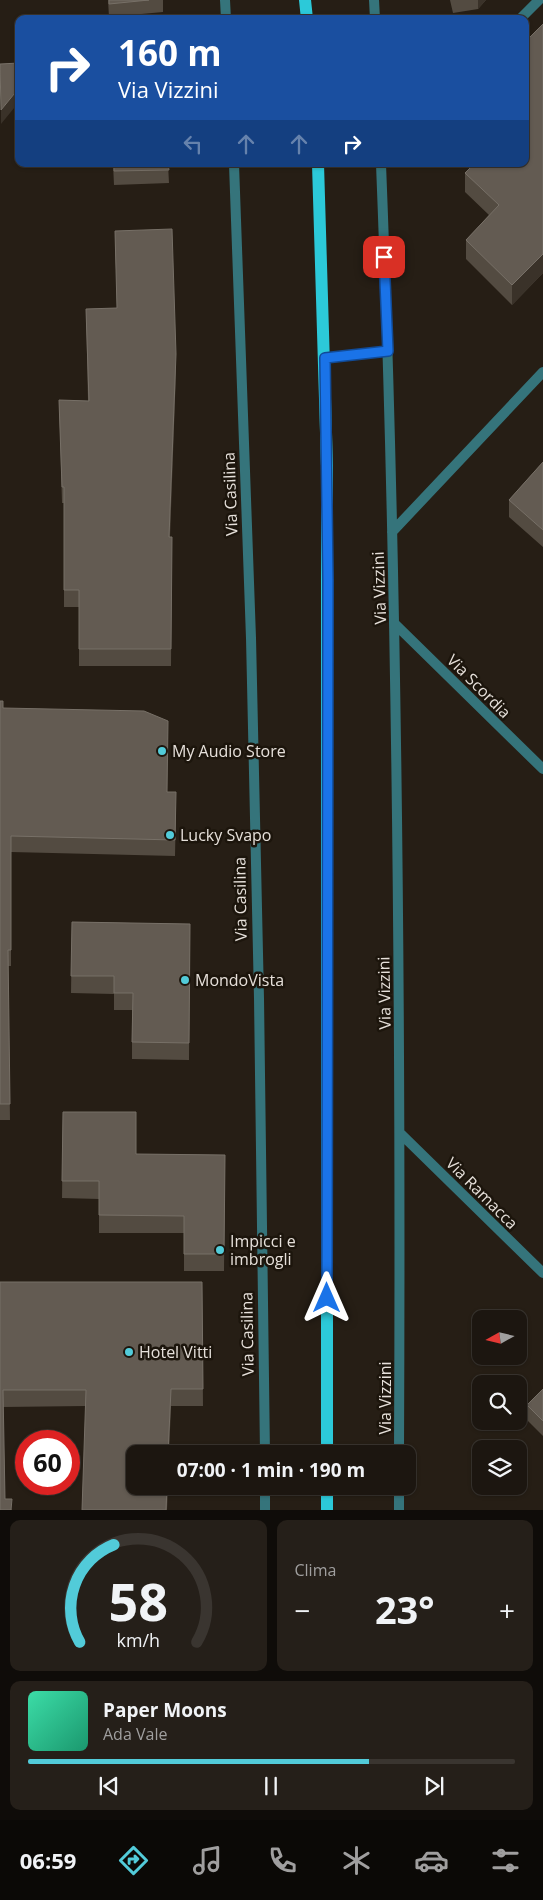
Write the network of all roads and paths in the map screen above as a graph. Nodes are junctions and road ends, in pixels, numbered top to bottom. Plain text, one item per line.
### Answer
1 (225, 0) edge
2 (305, 0) edge
3 (374, 0) edge
4 (539, 0) edge
5 (226, 15) edge
6 (307, 15) edge
7 (375, 15) edge
8 (524, 15) edge
9 (234, 167) edge
10 (318, 167) edge
11 (381, 167) edge
12 (388, 351) junction
13 (325, 358) junction
14 (543, 373) edge
15 (392, 532) junction
16 (395, 624) junction
17 (543, 769) edge
18 (401, 1134) junction
19 (543, 1273) edge
20 (265, 1445) edge
21 (327, 1445) edge
22 (399, 1445) edge
23 (265, 1495) edge
24 (327, 1495) edge
25 (399, 1495) edge
26 (265, 1510) edge
27 (327, 1510) edge
28 (399, 1510) edge

1 - 5 street
2 - 6 main road
3 - 7 street
4 - 8 street
9 - 20 street, Via Casilina
10 - 13 main road
11 - 12 street
12 - 13 street
12 - 15 street, Via Vizzini
13 - 21 main road
14 - 15 street, Via Vizzini
15 - 16 street, Via Vizzini
16 - 17 street, Via Scordia
16 - 18 street, Via Vizzini
18 - 19 street, Via Ramacca
18 - 22 street, Via Vizzini
23 - 26 street
24 - 27 main road
25 - 28 street

